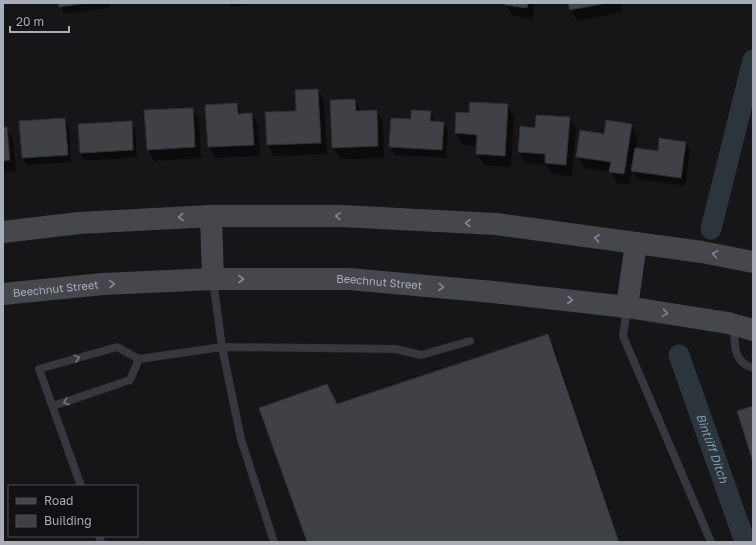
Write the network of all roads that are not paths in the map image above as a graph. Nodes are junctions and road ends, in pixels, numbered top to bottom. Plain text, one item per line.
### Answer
1 (211, 216) junction
2 (3, 232) edge
3 (636, 243) junction
4 (753, 262) edge
5 (213, 279) junction
6 (3, 294) edge
7 (627, 307) junction
8 (743, 327) edge
9 (470, 341) dead end
10 (222, 347) junction
11 (140, 359) junction
12 (753, 368) edge
13 (53, 406) junction
14 (81, 485) edge
15 (274, 542) edge
16 (711, 542) edge

1 -> 2 main road
3 -> 1 main road
1 - 5 main road
4 -> 3 main road
3 - 7 main road
6 -> 5 main road, Beechnut Street
5 -> 7 main road, Beechnut Street
5 - 10 lane
7 -> 8 main road, Beechnut Street
7 - 16 lane
8 - 12 lane
9 - 10 lane
10 - 11 lane
10 - 15 lane
11 -> 13 lane
13 -> 11 lane
13 - 14 lane

